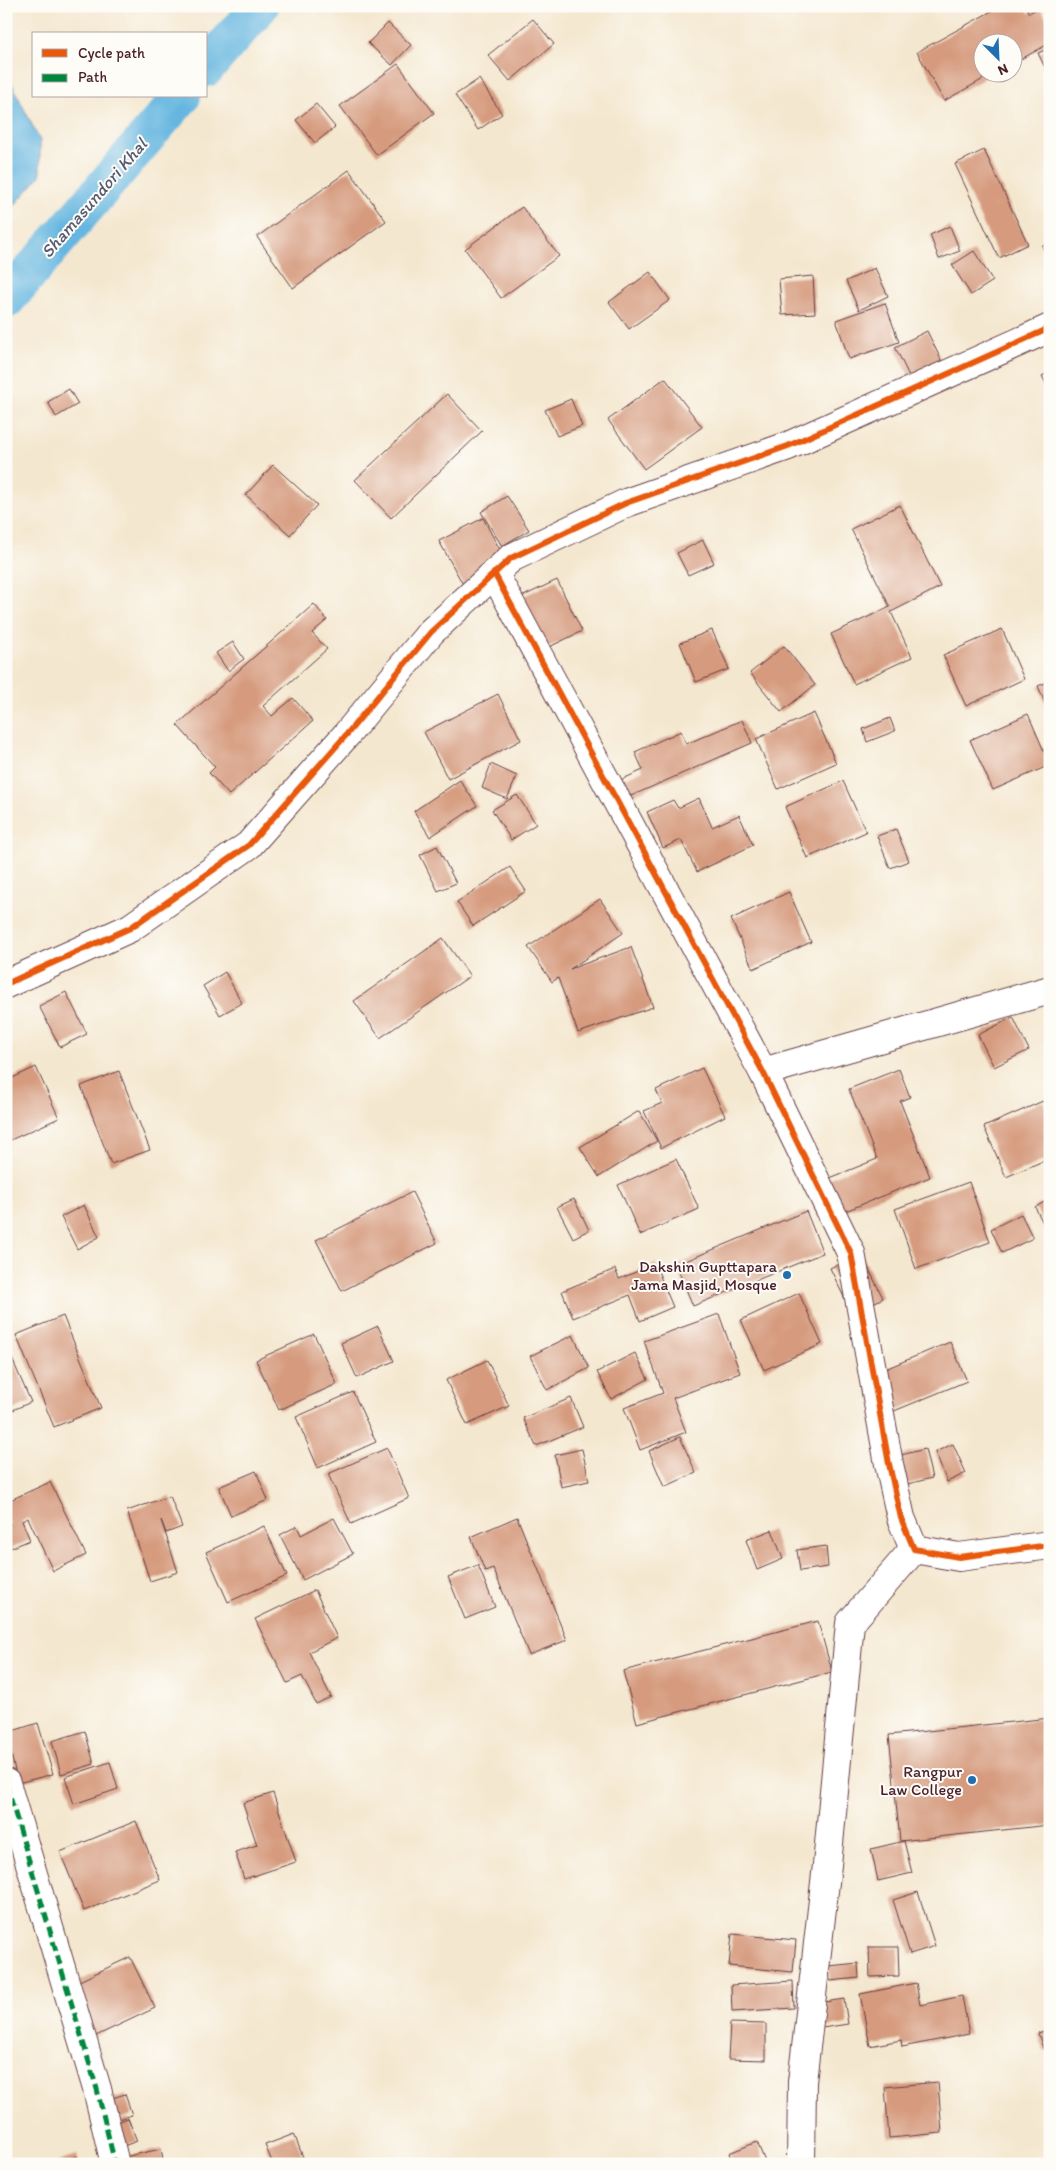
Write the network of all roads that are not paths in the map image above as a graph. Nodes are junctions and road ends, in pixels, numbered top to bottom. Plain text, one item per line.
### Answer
1 (1050, 328) edge
2 (494, 573) junction
3 (6, 984) edge
4 (1050, 990) edge
5 (763, 1072) junction
6 (1050, 1545) edge
7 (914, 1549) junction
8 (6, 1783) edge
9 (115, 2164) edge
10 (801, 2164) edge

1 - 2 street
2 - 3 street
2 - 5 street
4 - 5 street
5 - 7 street
6 - 7 street
7 - 10 street
8 - 9 street

